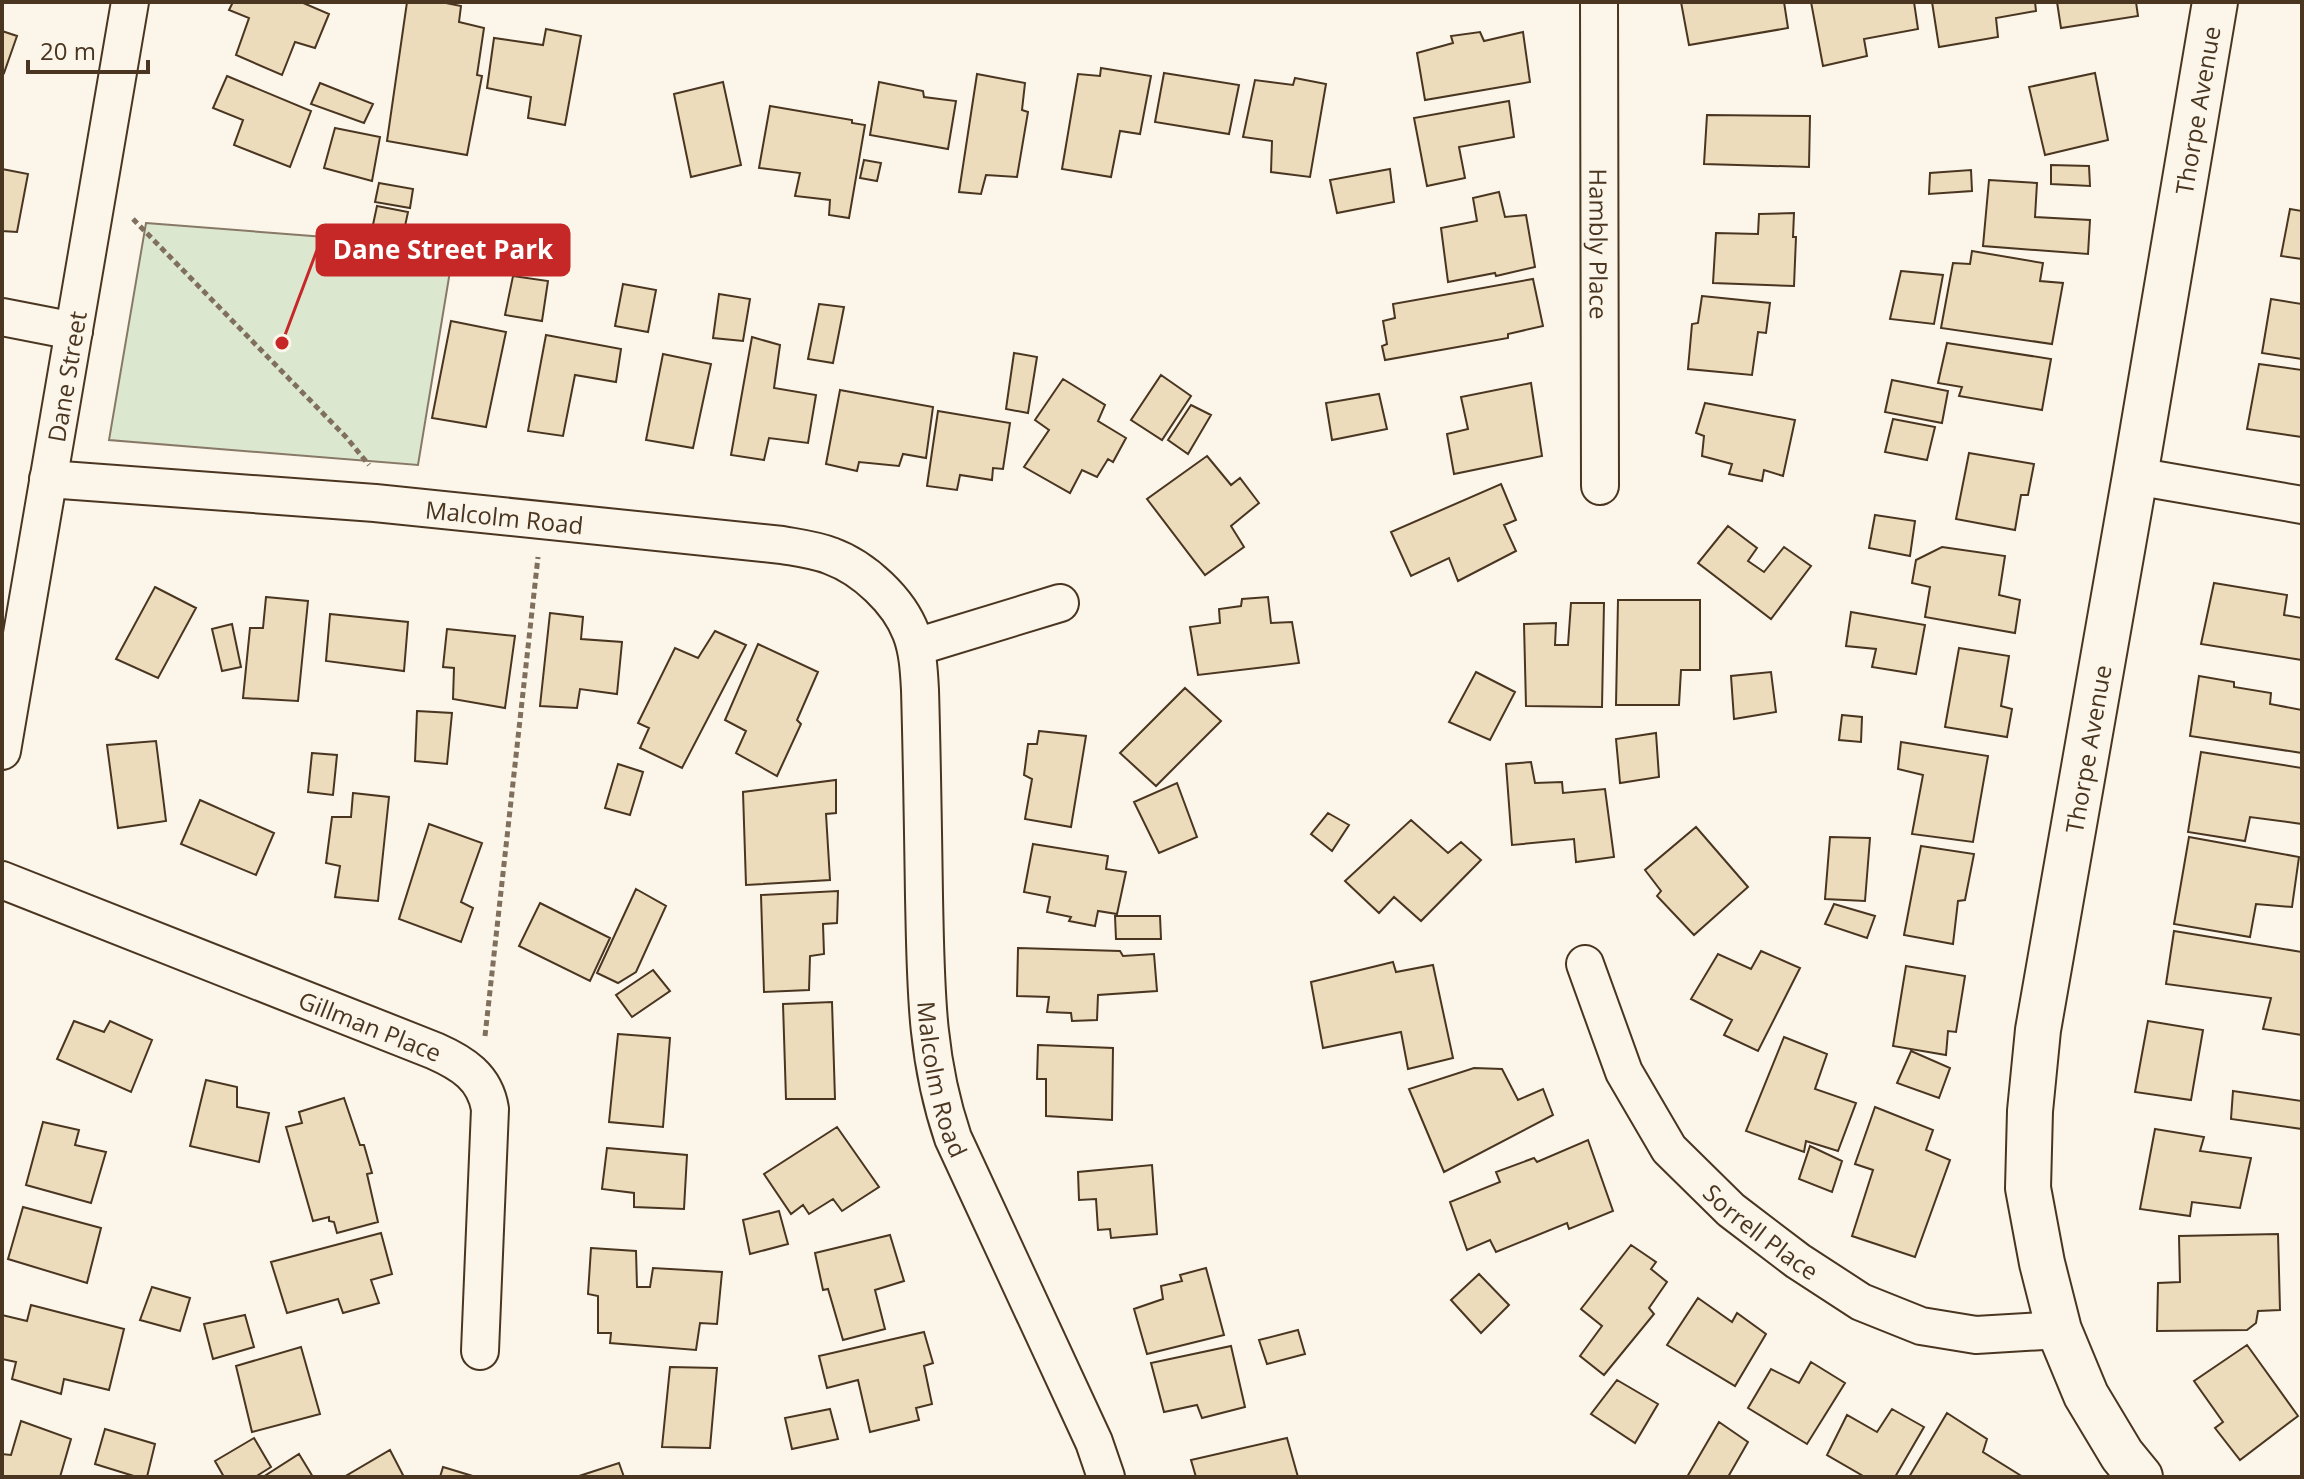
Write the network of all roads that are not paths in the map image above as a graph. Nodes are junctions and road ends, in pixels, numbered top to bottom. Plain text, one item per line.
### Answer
1 (130, 2) edge
2 (1599, 2) edge
3 (2215, 2) edge
4 (2, 317) edge
5 (74, 331) junction
6 (2135, 476) junction
7 (48, 479) junction
8 (1600, 486) dead end
9 (2302, 505) edge
10 (1060, 603) dead end
11 (916, 647) junction
12 (2, 751) edge
13 (2, 880) edge
14 (1585, 964) dead end
15 (2059, 1330) junction
16 (480, 1351) dead end
17 (1106, 1477) edge
18 (2140, 1477) edge

1 - 5 street, Dane Street
2 - 8 street, Hambly Place
3 - 6 street, Thorpe Avenue
4 - 5 street
5 - 7 street, Dane Street
6 - 9 street
6 - 15 street, Thorpe Avenue
7 - 11 street, Malcolm Road
7 - 12 street, Dane Street
10 - 11 street
11 - 17 street, Malcolm Road
13 - 16 street, Gillman Place
14 - 15 street, Sorrell Place
15 - 18 street, Thorpe Avenue

